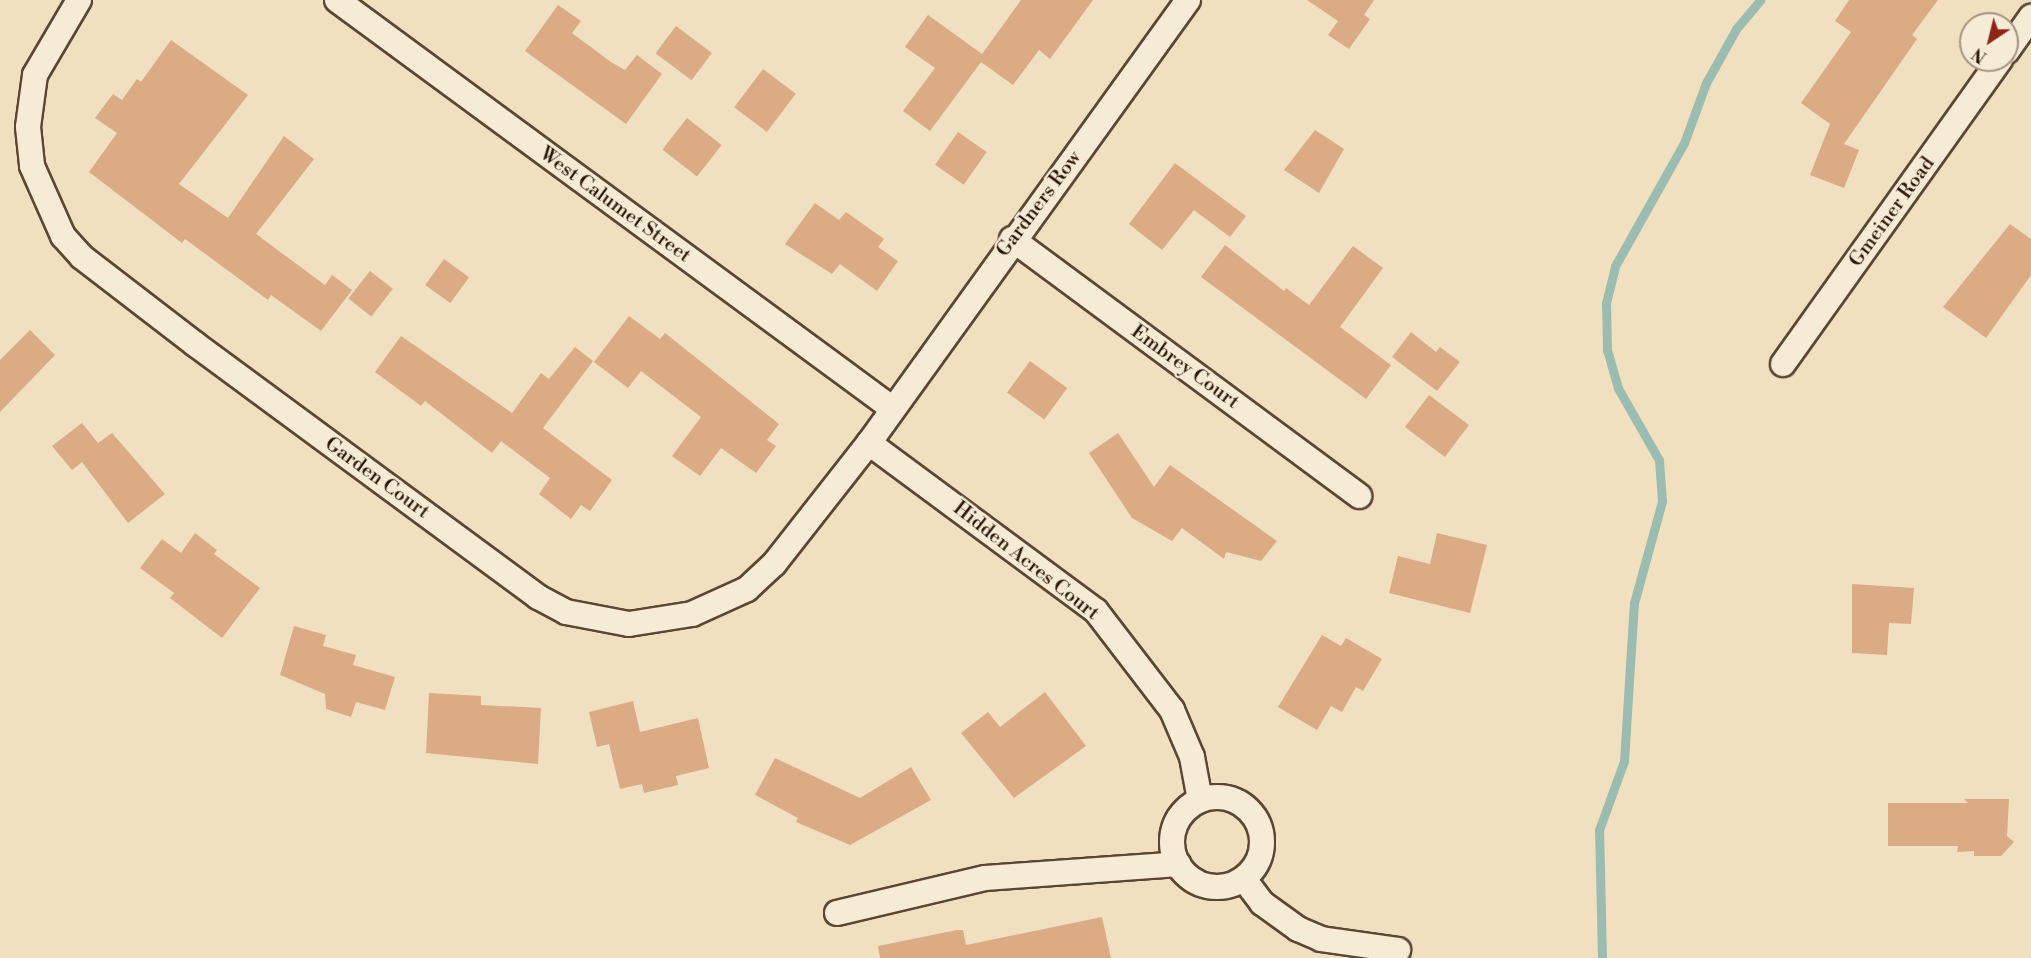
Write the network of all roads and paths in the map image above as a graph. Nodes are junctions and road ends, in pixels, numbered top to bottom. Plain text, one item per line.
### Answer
1 (79, 0) edge
2 (338, 0) edge
3 (1188, 0) edge
4 (2031, 17) edge
5 (2019, 34) edge
6 (1991, 72) edge
7 (1012, 239) junction
8 (1783, 364) dead end
9 (893, 409) junction
10 (868, 443) junction
11 (1359, 496) dead end
12 (1200, 800) junction
13 (1178, 864) junction
14 (1244, 879) junction
15 (837, 913) dead end
16 (1398, 951) dead end

1 - 10 street, Garden Court
2 - 9 street, West Calumet Street
3 - 7 street, Gardners Row
4 - 5 street
6 - 8 street, Gmeiner Road
7 - 9 street, Gardners Row
7 - 11 street, Embrey Court
9 - 10 street, Garden Court
10 - 12 street, Hidden Acres Court
12 - 13 street
12 - 14 street
13 - 14 street
13 - 15 street
14 - 16 street

